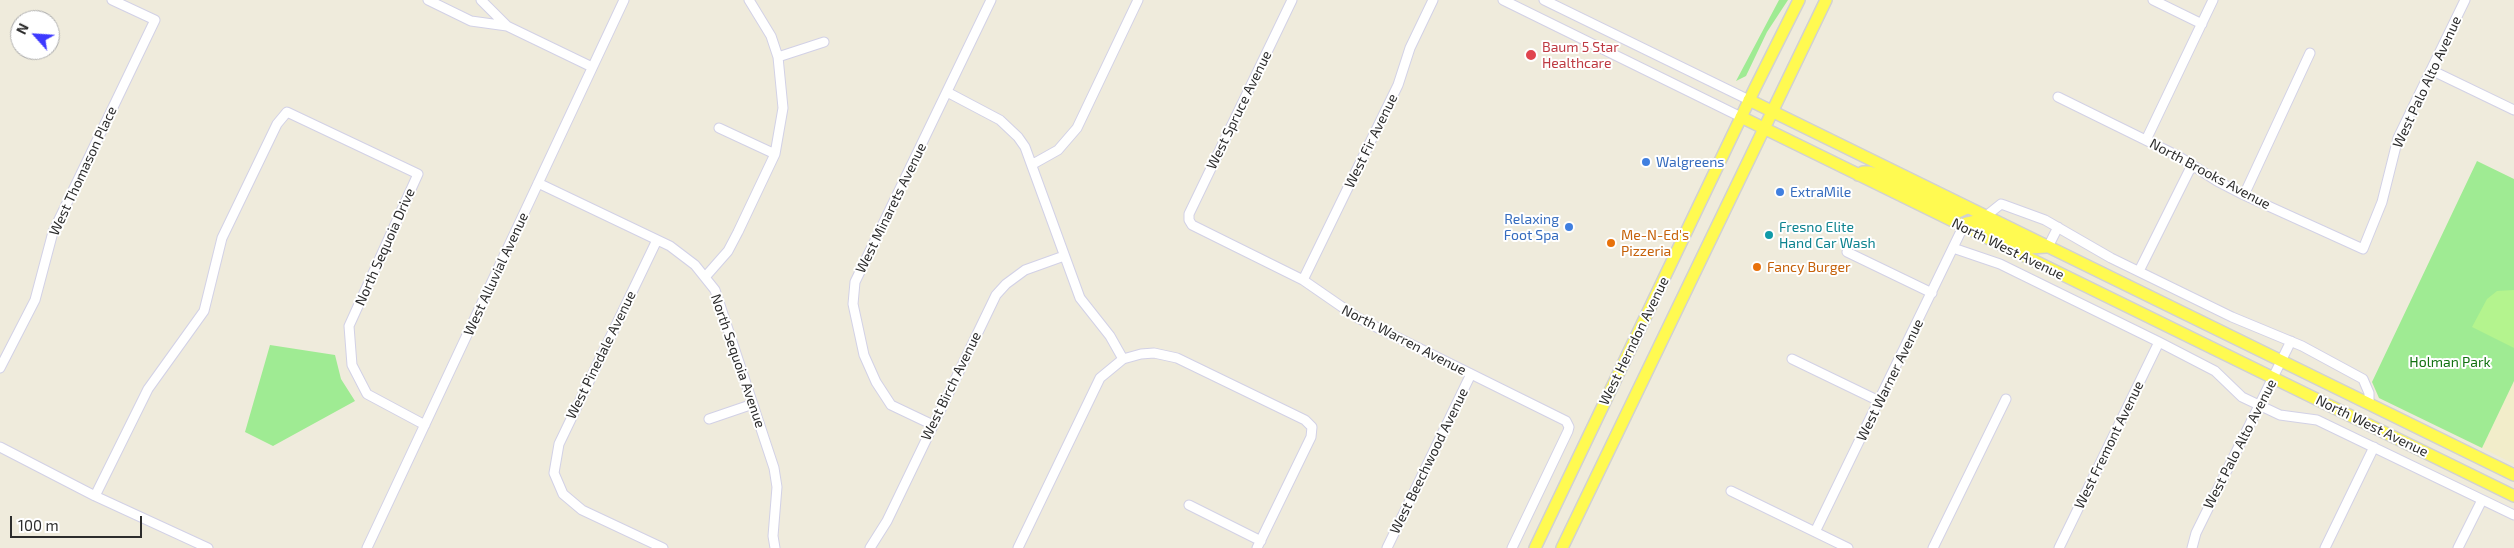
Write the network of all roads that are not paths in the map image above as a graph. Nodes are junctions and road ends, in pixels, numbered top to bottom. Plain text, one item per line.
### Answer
1 (112, 0) edge
2 (428, 0) edge
3 (481, 0) edge
4 (624, 0) edge
5 (750, 0) edge
6 (991, 0) edge
7 (1138, 0) edge
8 (1292, 0) edge
9 (1433, 0) edge
10 (1503, 0) edge
11 (1544, 0) edge
12 (1799, 0) edge
13 (1826, 0) edge
14 (2152, 0) edge
15 (2213, 0) edge
16 (2465, 0) edge
17 (2202, 24) junction
18 (507, 26) junction
19 (824, 42) dead end
20 (2310, 53) dead end
21 (778, 57) junction
22 (592, 67) junction
23 (2431, 70) junction
24 (947, 92) junction
25 (2058, 97) dead end
26 (1749, 100) junction
27 (2514, 110) edge
28 (1771, 111) junction
29 (1741, 117) junction
30 (719, 128) dead end
31 (1763, 129) junction
32 (2146, 140) junction
33 (775, 154) junction
34 (1033, 164) junction
35 (2192, 165) junction
36 (1858, 175) junction
37 (538, 183) junction
38 (1934, 192) junction
39 (2244, 195) junction
40 (1904, 198) junction
41 (1967, 208) junction
42 (1986, 216) junction
43 (1189, 220) joint
44 (1963, 227) junction
45 (2058, 227) junction
46 (657, 240) junction
47 (2048, 247) junction
48 (1953, 248) junction
49 (2363, 249) joint
50 (1847, 252) dead end
51 (1064, 256) junction
52 (2139, 272) junction
53 (706, 276) junction
54 (1303, 280) junction
55 (1932, 293) junction
56 (2291, 341) junction
57 (2159, 342) junction
58 (1123, 359) junction
59 (1792, 359) dead end
60 (2282, 360) junction
61 (0, 368) edge
62 (1471, 374) junction
63 (2273, 378) junction
64 (2006, 399) dead end
65 (1879, 401) junction
66 (753, 404) junction
67 (2369, 404) junction
68 (2260, 405) junction
69 (709, 419) dead end
70 (425, 425) junction
71 (933, 425) junction
72 (0, 447) edge
73 (2374, 447) junction
74 (2514, 475) edge
75 (1731, 491) dead end
76 (95, 496) junction
77 (2514, 496) edge
78 (2482, 500) junction
79 (1188, 505) dead end
80 (2514, 515) edge
81 (1815, 532) junction
82 (1259, 544) edge
83 (208, 548) edge
84 (367, 548) edge
85 (663, 548) edge
86 (775, 548) edge
87 (870, 548) edge
88 (1018, 548) edge
89 (1387, 548) edge
90 (1512, 548) edge
91 (1535, 548) edge
92 (1562, 548) edge
93 (1848, 548) edge
94 (1933, 548) edge
95 (2059, 548) edge
96 (2192, 548) edge
97 (2325, 548) edge
98 (2458, 548) edge

1 - 61 street, West Thomason Place
2 - 18 street
3 - 18 street
4 - 22 street, West Alluvial Avenue
5 - 21 street
6 - 24 street, West Minarets Avenue
7 - 34 street
8 - 43 street, West Spruce Avenue
9 - 54 street, West Fir Avenue
10 - 29 street, North West Avenue
11 - 26 street, North West Avenue
12 - 26 main road, West Herndon Avenue
13 - 28 main road, West Herndon Avenue
14 - 17 street
15 - 17 street
16 - 23 street, West Palo Alto Avenue
17 - 32 street
18 - 22 street
19 - 21 street
20 - 39 street
21 - 33 street
22 - 37 street, West Alluvial Avenue
23 - 27 street
23 - 49 street, West Palo Alto Avenue
24 - 34 street
24 - 71 street, West Minarets Avenue
25 - 32 street, North Brooks Avenue
26 - 28 main road, North West Avenue
26 - 29 main road, West Herndon Avenue
28 - 31 main road, West Herndon Avenue
28 - 38 main road, North West Avenue
29 - 31 main road, North West Avenue
29 - 91 main road, West Herndon Avenue
30 - 33 street
31 - 36 main road, North West Avenue
31 - 92 main road, West Herndon Avenue
32 - 35 street, North Brooks Avenue
33 - 53 street
34 - 51 street
35 - 39 street, North Brooks Avenue
35 - 52 street
36 - 38 main road
36 - 40 main road, North West Avenue
37 - 46 street, North Sequoia Avenue
37 - 70 street, West Alluvial Avenue
38 - 41 main road, North West Avenue
39 - 49 street, North Brooks Avenue
40 - 41 main road
40 - 44 main road, North West Avenue
41 - 42 main road, North West Avenue
42 - 45 street
42 - 47 main road, North West Avenue
43 - 54 street, North Warren Avenue
44 - 47 main road
44 - 48 street, West Warner Avenue
44 - 63 main road, North West Avenue
45 - 47 street
45 - 52 street
46 - 53 street, North Sequoia Avenue
46 - 85 street, West Pinedale Avenue
47 - 60 main road, North West Avenue
48 - 55 street, West Warner Avenue
48 - 57 street
50 - 55 street
51 - 58 street
51 - 71 street, West Birch Avenue
52 - 56 street
53 - 66 street, North Sequoia Avenue
54 - 62 street, North Warren Avenue
55 - 65 street, West Warner Avenue
56 - 60 street, West Palo Alto Avenue
56 - 67 street
57 - 68 street
57 - 95 street, West Fremont Avenue
58 - 82 street
58 - 88 street
59 - 65 street
60 - 63 street, West Palo Alto Avenue
60 - 67 main road, North West Avenue
62 - 89 street, West Beechwood Avenue
62 - 90 street, North Warren Avenue
63 - 68 street, West Palo Alto Avenue
63 - 77 main road, North West Avenue
64 - 94 street
65 - 81 street, West Warner Avenue
66 - 69 street
66 - 86 street, North Sequoia Avenue
67 - 74 main road, North West Avenue
68 - 73 street
68 - 96 street, West Palo Alto Avenue
70 - 76 street, North Sequoia Drive
70 - 84 street, West Alluvial Avenue
71 - 87 street, West Birch Avenue
72 - 76 street
73 - 78 street
73 - 97 street
75 - 81 street
76 - 83 street
78 - 80 street
78 - 98 street
79 - 82 street
81 - 93 street

